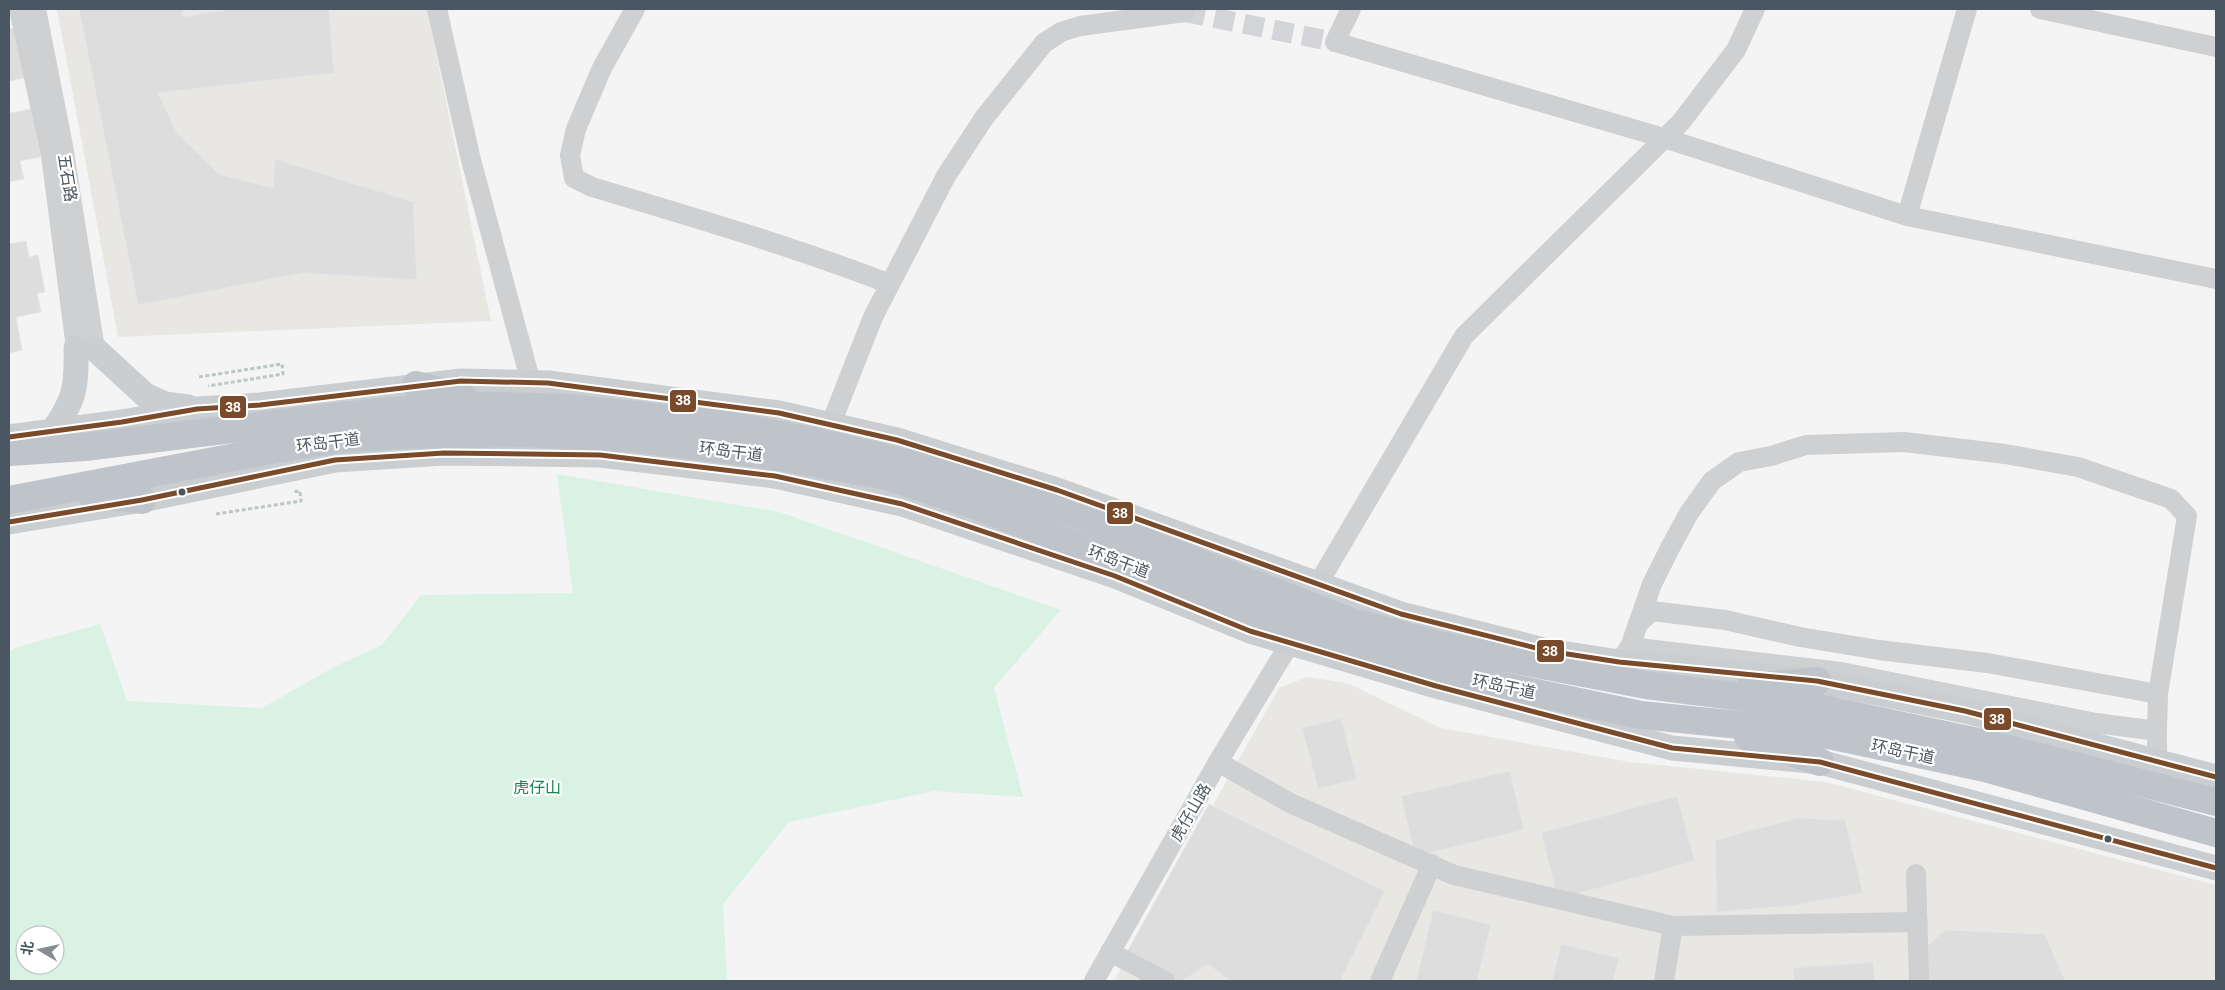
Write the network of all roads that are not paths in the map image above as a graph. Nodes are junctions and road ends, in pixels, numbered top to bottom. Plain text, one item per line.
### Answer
1 (19, 9) edge
2 (36, 9) edge
3 (437, 9) edge
4 (635, 9) edge
5 (1351, 9) edge
6 (1755, 9) edge
7 (1967, 9) edge
8 (2040, 9) edge
9 (1185, 12) dead end
10 (1139, 13) edge
11 (2216, 47) edge
12 (1664, 138) junction
13 (1907, 216) junction
14 (2216, 279) edge
15 (890, 284) junction
16 (86, 348) junction
17 (531, 383) junction
18 (416, 386) junction
19 (200, 398) junction
20 (496, 406) junction
21 (50, 433) junction
22 (827, 434) junction
23 (9, 437) edge
24 (9, 452) edge
25 (64, 490) junction
26 (9, 500) edge
27 (142, 500) junction
28 (9, 522) edge
29 (1318, 584) junction
30 (1638, 624) junction
31 (1290, 644) junction
32 (1625, 655) junction
33 (1817, 681) junction
34 (1704, 692) junction
35 (2158, 694) junction
36 (1704, 722) junction
37 (2157, 731) junction
38 (2157, 761) junction
39 (1218, 762) junction
40 (1820, 762) junction
41 (2216, 777) edge
42 (2216, 802) edge
43 (2216, 833) edge
44 (1432, 864) junction
45 (2216, 868) edge
46 (1916, 874) dead end
47 (1918, 922) junction
48 (1672, 926) junction
49 (1110, 952) junction
50 (1094, 981) edge
51 (1165, 981) edge
52 (1380, 981) edge
53 (1664, 981) edge
54 (1919, 981) edge

1 - 16 street, 五石路
2 - 16 street, 五石路
3 - 17 street
4 - 15 street
5 - 12 street
6 - 12 street
7 - 13 street
8 - 11 street
9 - 10 street
10 - 15 street
12 - 13 street
12 - 29 street
13 - 14 street
15 - 22 street
16 - 19 main road
16 - 21 main road
17 - 18 main road
17 - 22 main road
18 - 19 main road
18 - 20 highway
19 - 21 main road
20 - 22 highway, 环岛干道
20 - 24 highway, 环岛干道
21 - 23 main road
22 - 29 main road
22 - 34 highway, 环岛干道
25 - 26 highway, 环岛干道
25 - 27 highway
25 - 36 highway, 环岛干道
27 - 28 main road
27 - 31 main road
29 - 32 main road
30 - 32 street
30 - 35 street
30 - 35 street
31 - 39 street, 虎仔山路
31 - 40 main road
32 - 33 main road
32 - 37 street
33 - 34 highway
33 - 38 main road
34 - 42 highway, 环岛干道
35 - 37 street
36 - 40 highway
36 - 43 highway, 环岛干道
37 - 38 street
38 - 41 main road
39 - 44 street
39 - 49 street, 虎仔山路
40 - 45 main road
44 - 48 street
44 - 52 street
46 - 47 street
47 - 48 street
47 - 54 street
48 - 53 street
49 - 50 street, 虎仔山路
49 - 51 street

